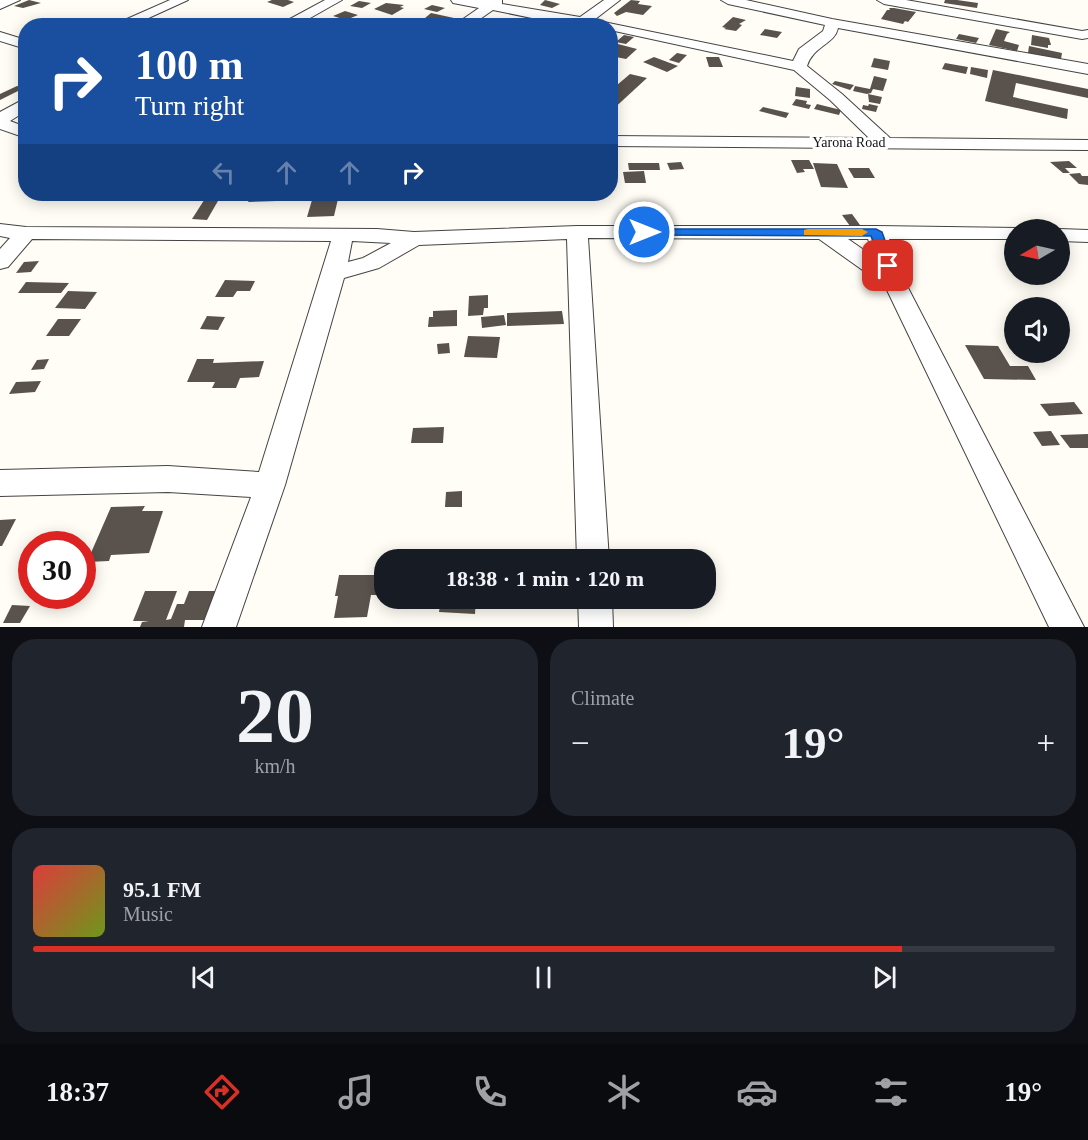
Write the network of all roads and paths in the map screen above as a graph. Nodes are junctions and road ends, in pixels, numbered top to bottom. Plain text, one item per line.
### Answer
1 (14, 0) edge
2 (181, 0) edge
3 (335, 0) edge
4 (458, 0) edge
5 (613, 0) edge
6 (728, 0) edge
7 (884, 0) edge
8 (496, 3) edge
9 (0, 5) edge
10 (137, 18) edge
11 (300, 18) edge
12 (473, 18) edge
13 (556, 18) edge
14 (588, 18) edge
15 (832, 27) junction
16 (618, 28) edge
17 (1085, 34) edge
18 (0, 36) edge
19 (18, 42) edge
20 (986, 52) junction
21 (944, 54) junction
22 (1088, 63) edge
23 (799, 67) junction
24 (1088, 69) edge
25 (1088, 81) edge
26 (18, 109) edge
27 (0, 121) edge
28 (18, 129) edge
29 (0, 138) edge
30 (18, 138) edge
31 (618, 141) edge
32 (884, 142) junction
33 (1088, 145) edge
34 (0, 230) edge
35 (576, 232) junction
36 (825, 232) junction
37 (876, 232) junction
38 (26, 233) junction
39 (1004, 233) edge
40 (1070, 235) edge
41 (343, 236) junction
42 (1088, 236) edge
43 (414, 239) junction
44 (0, 262) edge
45 (334, 273) junction
46 (894, 282) junction
47 (0, 483) edge
48 (270, 484) junction
49 (592, 549) edge
50 (595, 609) edge
51 (219, 627) edge
52 (596, 627) edge
53 (1067, 627) edge

1 - 9 street
2 - 10 street
3 - 11 street
4 - 8 street
5 - 14 street
6 - 15 street
7 - 17 street
8 - 12 street
8 - 13 street
15 - 20 street
15 - 21 street
15 - 23 street
16 - 23 street
17 - 22 street
18 - 19 street
20 - 21 street
20 - 24 street
21 - 25 street
23 - 32 street
26 - 27 street
27 - 28 street
29 - 30 street
31 - 32 street, Yarona Road
32 - 33 street, Yarona Road
34 - 38 street
35 - 36 street
35 - 43 street
35 - 49 street
36 - 37 street
36 - 46 street
37 - 39 street
37 - 46 street
38 - 41 street
38 - 44 street
40 - 42 street
41 - 43 street
41 - 45 street
43 - 45 street
45 - 48 street
46 - 53 street
47 - 48 street
48 - 51 street
50 - 52 street

